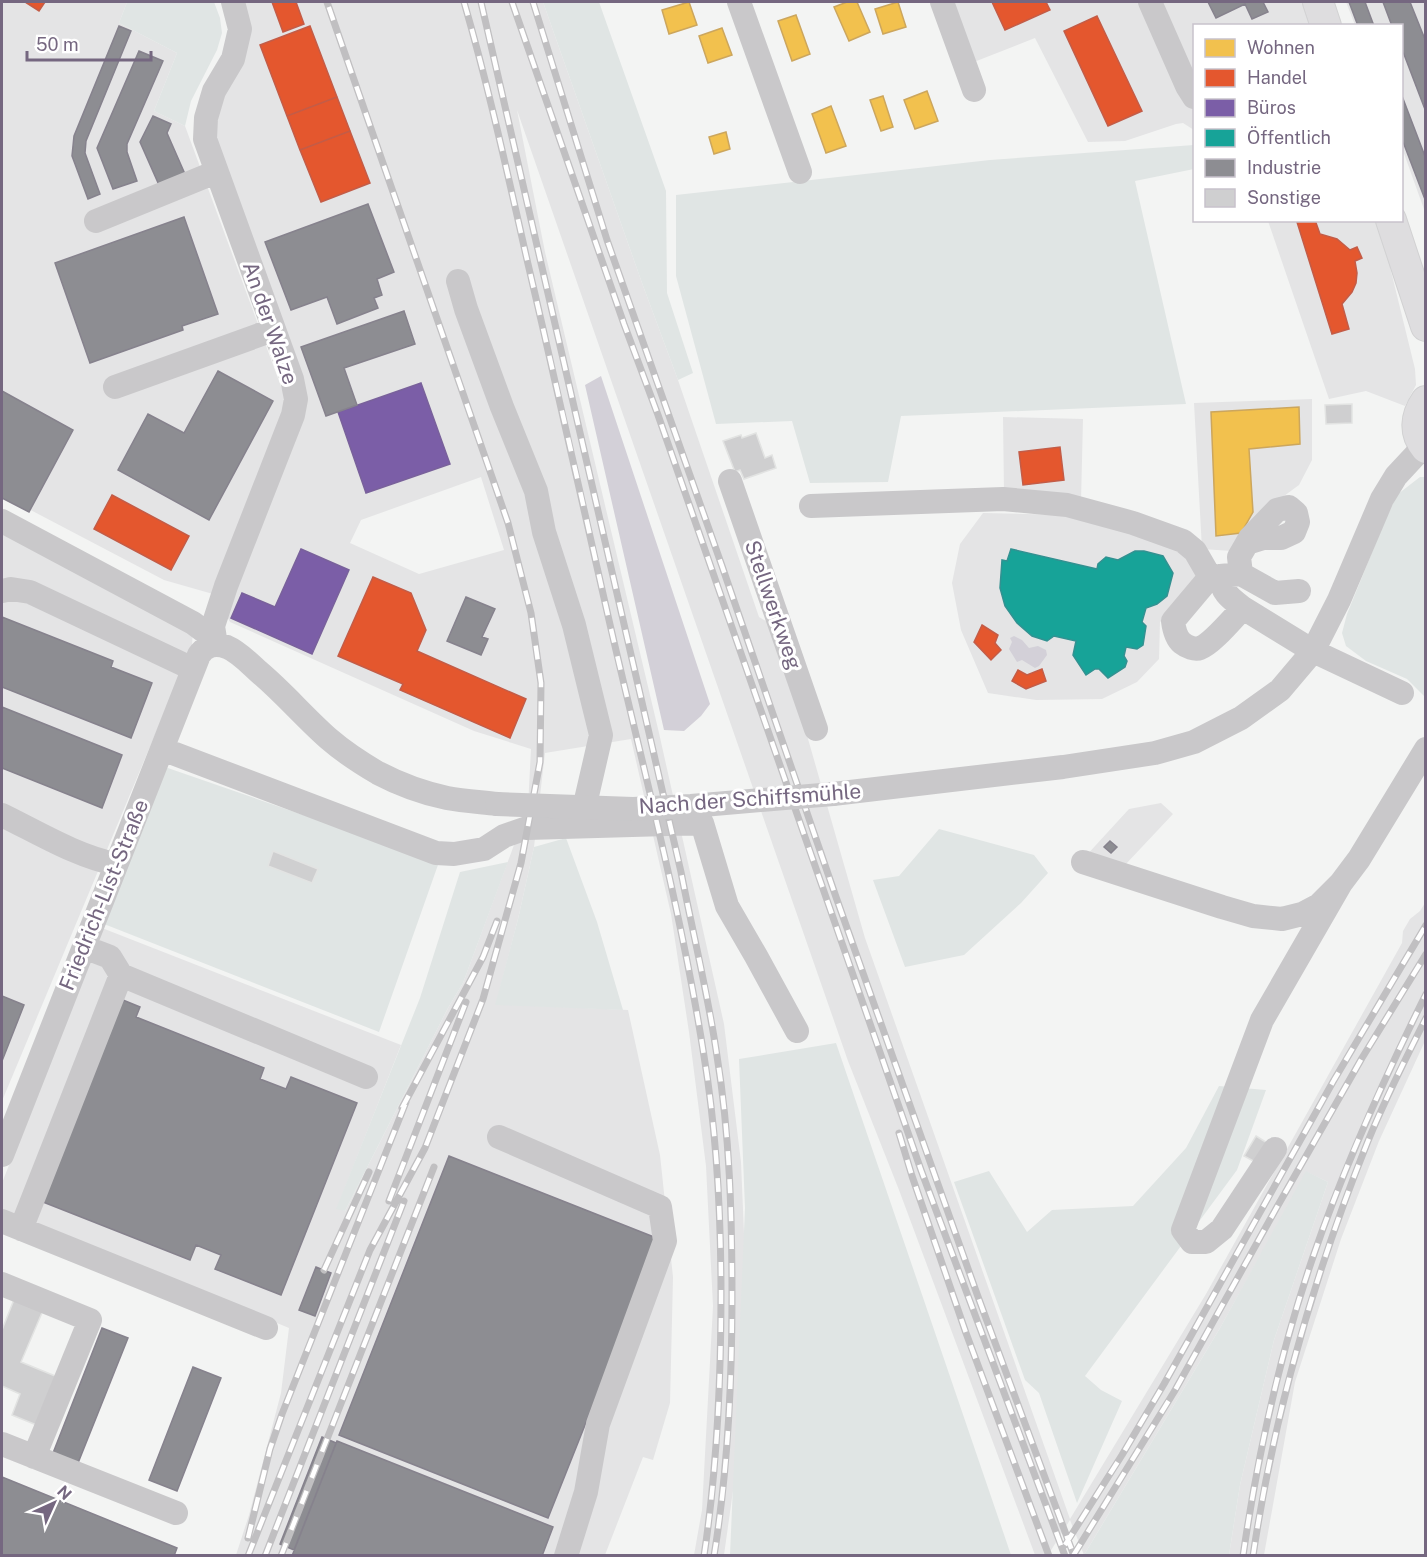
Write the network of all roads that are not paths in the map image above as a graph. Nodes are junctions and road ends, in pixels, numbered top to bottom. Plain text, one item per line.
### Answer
1 (233, 2) edge
2 (739, 2) edge
3 (942, 2) edge
4 (1150, 2) edge
5 (1318, 2) edge
6 (1325, 24) edge
7 (974, 90) dead end
8 (1193, 95) edge
9 (216, 172) junction
10 (800, 172) dead end
11 (96, 221) dead end
12 (1392, 222) edge
13 (458, 281) dead end
14 (1425, 326) edge
15 (273, 330) junction
16 (115, 387) dead end
17 (1425, 401) edge
18 (1425, 447) edge
19 (730, 481) dead end
20 (810, 506) dead end
21 (2, 521) edge
22 (1247, 543) dead end
23 (1224, 576) junction
24 (2, 591) edge
25 (1299, 591) dead end
26 (1243, 608) junction
27 (216, 645) junction
28 (1313, 651) junction
29 (193, 669) junction
30 (1402, 693) dead end
31 (816, 729) dead end
32 (162, 749) junction
33 (1425, 749) edge
34 (2, 814) edge
35 (580, 826) junction
36 (1083, 862) dead end
37 (116, 864) junction
38 (1341, 883) junction
39 (84, 947) junction
40 (121, 975) junction
41 (797, 1031) dead end
42 (366, 1077) dead end
43 (500, 1137) dead end
44 (4, 1140) edge
45 (1275, 1149) dead end
46 (11, 1225) edge
47 (2, 1284) edge
48 (266, 1328) dead end
49 (2, 1444) edge
50 (34, 1457) junction
51 (176, 1513) dead end
52 (566, 1556) edge

1 - 9 street, An der Walze
2 - 10 street
3 - 7 street
4 - 8 street
5 - 6 main road
9 - 11 street
9 - 15 street, An der Walze
12 - 14 main road
13 - 35 street
15 - 16 street
15 - 27 street, An der Walze
17 - 18 main road
18 - 28 street, Nach der Schiffsmühle
19 - 31 street, Stellwerkweg
20 - 23 street
21 - 27 street, Nach der Schiffsmühle
22 - 23 street
23 - 25 street
23 - 26 street
23 - 26 street
24 - 29 street
26 - 28 street
27 - 28 street, Nach der Schiffsmühle, bridge
27 - 29 street, Friedrich-List-Straße
28 - 30 street
29 - 32 street, Friedrich-List-Straße
32 - 35 street, Nach der Schiffsmühle
32 - 37 street, Friedrich-List-Straße
33 - 38 street
34 - 37 street
35 - 41 street, Nach der Schiffsmühle
36 - 38 street
37 - 39 street, Friedrich-List-Straße
38 - 45 street
39 - 40 street
39 - 44 street, Friedrich-List-Straße
40 - 42 street
40 - 46 street
43 - 52 street
46 - 48 street
47 - 50 street
49 - 50 street
50 - 51 street

